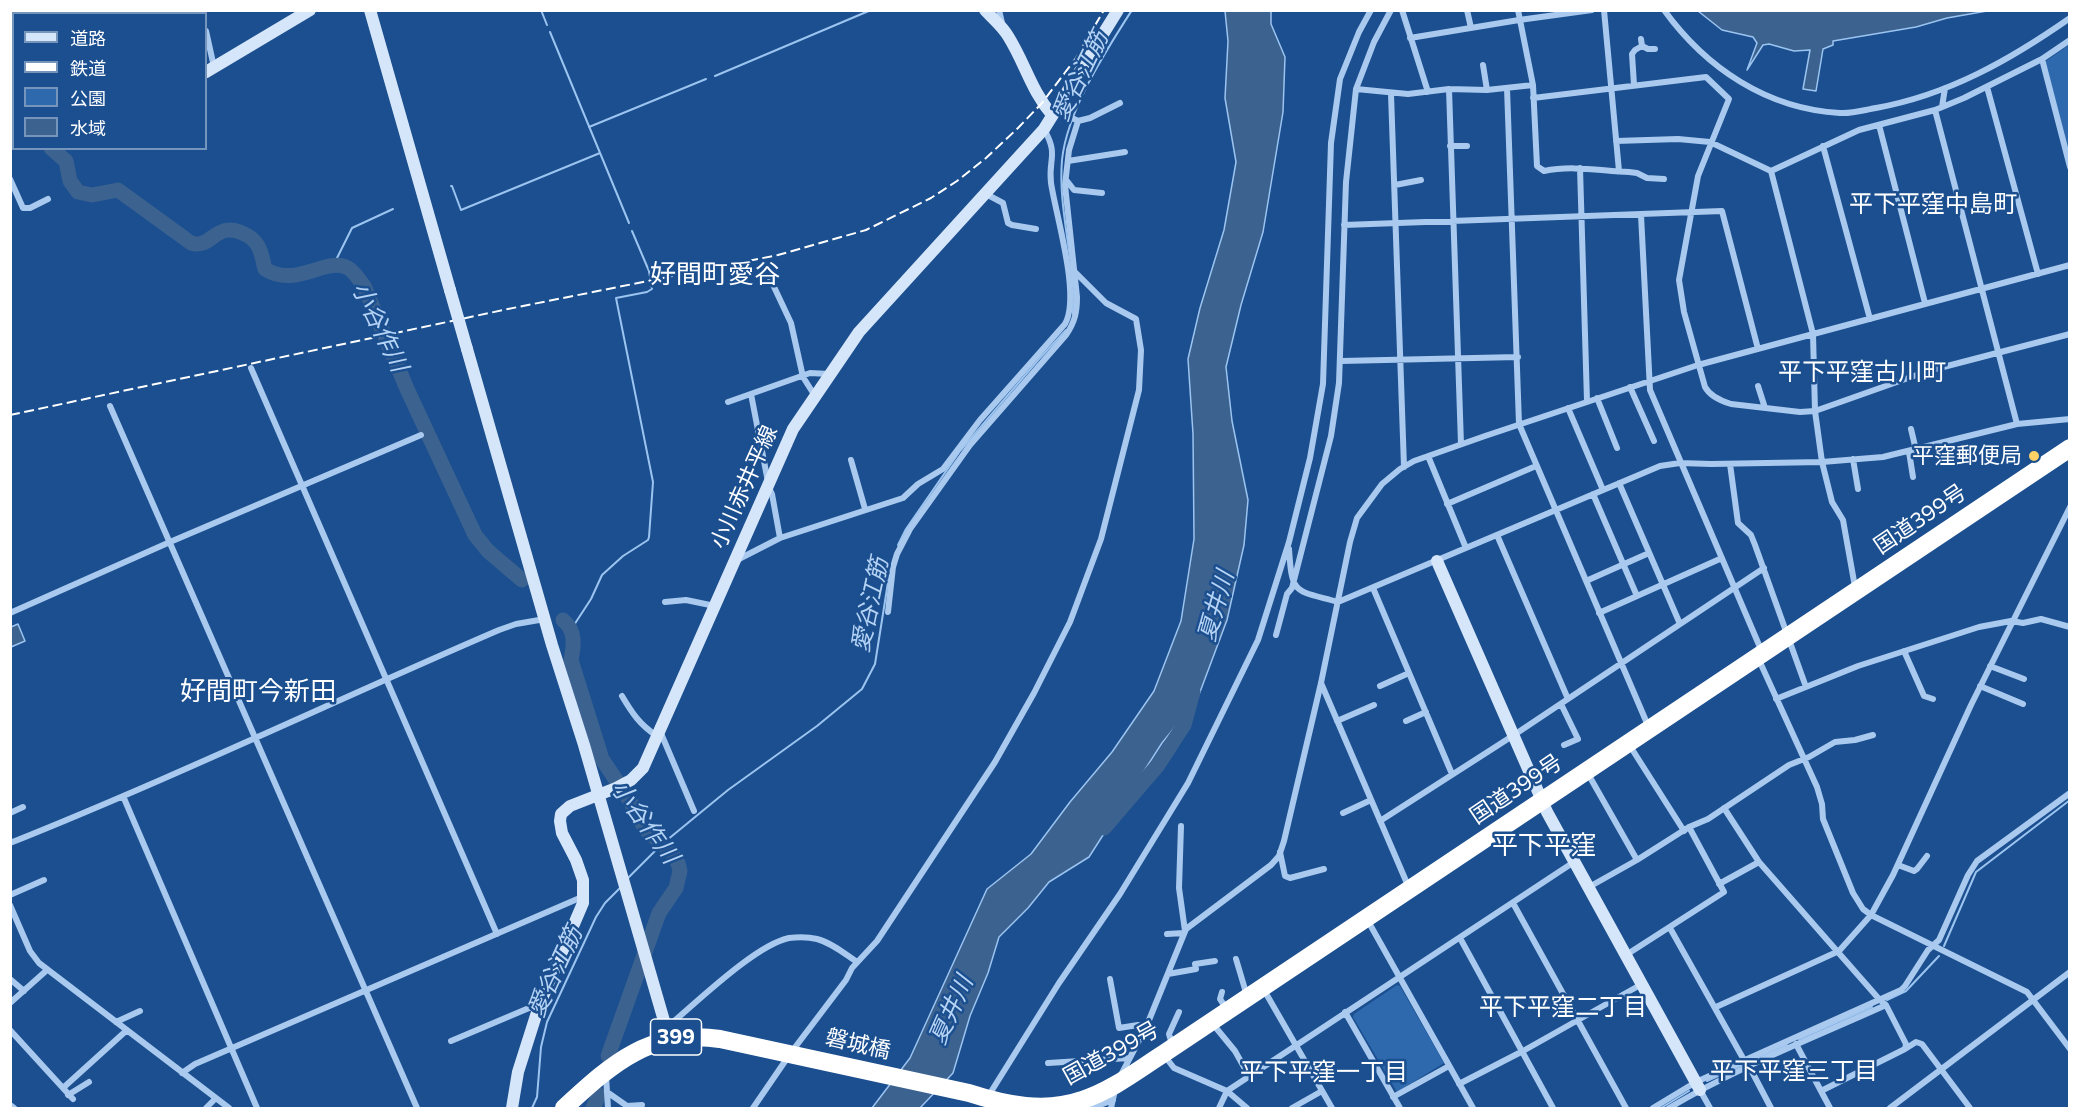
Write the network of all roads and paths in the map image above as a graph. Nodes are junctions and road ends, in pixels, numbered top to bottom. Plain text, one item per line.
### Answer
1 (310, 10) edge
2 (370, 10) edge
3 (985, 10) edge
4 (999, 10) edge
5 (1118, 10) edge
6 (1371, 10) edge
7 (1391, 10) edge
8 (1402, 10) edge
9 (1467, 10) edge
10 (1518, 10) edge
11 (1592, 10) edge
12 (1604, 10) edge
13 (1664, 10) edge
14 (295, 15) edge
15 (2070, 18) edge
16 (1520, 20) junction
17 (1471, 28) junction
18 (1004, 29) junction
19 (1410, 38) junction
20 (207, 40) edge
21 (2070, 40) edge
22 (1655, 49) dead end
23 (2042, 59) junction
24 (1483, 65) dead end
25 (210, 69) edge
26 (1533, 85) junction
27 (1634, 85) junction
28 (1988, 87) junction
29 (1507, 88) junction
30 (1611, 88) junction
31 (1945, 88) junction
32 (1356, 89) junction
33 (1449, 89) junction
34 (1487, 90) junction
35 (1428, 92) junction
36 (1391, 94) junction
37 (1533, 98) junction
38 (1120, 103) dead end
39 (1942, 107) junction
40 (1935, 110) junction
41 (1054, 113) junction
42 (1078, 121) junction
43 (1879, 125) junction
44 (1044, 129) junction
45 (1616, 141) junction
46 (1710, 142) junction
47 (1450, 146) junction
48 (1467, 146) dead end
49 (1823, 146) junction
50 (1125, 152) dead end
51 (1068, 161) junction
52 (2069, 164) edge
53 (1580, 168) junction
54 (1619, 171) junction
55 (1771, 171) junction
56 (10, 179) edge
57 (1664, 179) dead end
58 (1421, 180) dead end
59 (1066, 181) junction
60 (1395, 185) junction
61 (1102, 193) dead end
62 (986, 194) junction
63 (48, 199) dead end
64 (1690, 213) junction
65 (1641, 215) junction
66 (1581, 218) junction
67 (1512, 219) junction
68 (1453, 220) junction
69 (1396, 224) junction
70 (1344, 225) junction
71 (1036, 229) dead end
72 (2070, 265) edge
73 (1074, 271) junction
74 (767, 272) dead end
75 (2038, 274) junction
76 (1981, 290) junction
77 (1925, 303) junction
78 (1870, 319) junction
79 (1813, 334) junction
80 (2070, 334) edge
81 (1758, 349) junction
82 (1998, 352) junction
83 (1518, 357) junction
84 (1458, 358) junction
85 (1401, 359) junction
86 (1341, 361) junction
87 (1698, 365) junction
88 (251, 368) dead end
89 (829, 374) junction
90 (803, 377) junction
91 (1648, 381) junction
92 (1758, 386) dead end
93 (1630, 387) junction
94 (751, 394) junction
95 (815, 396) junction
96 (1597, 398) junction
97 (1587, 401) junction
98 (728, 402) dead end
99 (110, 406) dead end
100 (1568, 408) junction
101 (1765, 408) junction
102 (1815, 411) junction
103 (2070, 419) edge
104 (1519, 424) junction
105 (2017, 424) junction
106 (1911, 429) dead end
107 (421, 435) dead end
108 (1654, 441) dead end
109 (1461, 444) junction
110 (1617, 448) dead end
111 (2069, 449) edge
112 (1913, 451) junction
113 (1428, 456) junction
114 (1853, 459) junction
115 (851, 460) dead end
116 (1822, 462) junction
117 (1680, 463) junction
118 (1730, 464) junction
119 (1404, 466) junction
120 (1536, 466) junction
121 (1913, 477) dead end
122 (768, 483) junction
123 (1619, 483) junction
124 (303, 486) junction
125 (1858, 489) dead end
126 (1603, 490) junction
127 (1593, 494) junction
128 (1447, 504) junction
129 (2070, 507) edge
130 (865, 509) junction
131 (1555, 511) junction
132 (1497, 535) junction
133 (780, 538) junction
134 (170, 542) junction
135 (1288, 546) junction
136 (1466, 548) junction
137 (1649, 553) junction
138 (1722, 558) junction
139 (734, 561) junction
140 (1437, 561) junction
141 (1624, 564) junction
142 (1764, 568) junction
143 (1586, 581) junction
144 (1292, 582) junction
145 (1662, 583) junction
146 (1373, 588) junction
147 (1734, 588) junction
148 (1856, 590) junction
149 (1637, 596) junction
150 (665, 602) dead end
151 (1338, 602) junction
152 (714, 606) junction
153 (888, 612) dead end
154 (10, 613) edge
155 (1599, 613) junction
156 (545, 619) junction
157 (2012, 621) junction
158 (1680, 624) junction
159 (2070, 627) edge
160 (1276, 635) dead end
161 (1787, 637) junction
162 (1904, 651) junction
163 (1760, 655) junction
164 (1621, 663) junction
165 (1990, 666) junction
166 (1409, 672) junction
167 (386, 679) junction
168 (2024, 679) dead end
169 (1321, 683) junction
170 (1380, 686) dead end
171 (1980, 686) junction
172 (1806, 687) junction
173 (622, 696) dead end
174 (1568, 699) junction
175 (1776, 699) junction
176 (1933, 699) dead end
177 (1561, 704) junction
178 (2023, 704) dead end
179 (1374, 705) dead end
180 (1426, 712) junction
181 (1337, 721) junction
182 (1406, 721) dead end
183 (1650, 728) junction
184 (659, 734) junction
185 (1514, 735) junction
186 (1873, 735) dead end
187 (255, 739) junction
188 (1628, 743) junction
189 (1564, 745) dead end
190 (1803, 759) junction
191 (1586, 771) junction
192 (1452, 774) junction
193 (2070, 793) edge
194 (598, 795) junction
195 (123, 796) junction
196 (1371, 800) junction
197 (1541, 800) junction
198 (23, 807) dead end
199 (1724, 808) junction
200 (694, 811) dead end
201 (10, 813) edge
202 (1342, 813) dead end
203 (1380, 821) junction
204 (1181, 826) dead end
205 (1687, 829) junction
206 (10, 843) edge
207 (1280, 852) junction
208 (1927, 856) dead end
209 (1637, 860) junction
210 (1759, 861) junction
211 (1574, 862) junction
212 (1898, 865) junction
213 (1324, 869) dead end
214 (44, 880) dead end
215 (1719, 884) junction
216 (1588, 887) junction
217 (1410, 888) junction
218 (10, 895) edge
219 (584, 896) junction
220 (1514, 903) junction
221 (10, 905) edge
222 (1871, 915) junction
223 (1366, 918) junction
224 (1670, 928) junction
225 (1184, 932) junction
226 (497, 934) junction
227 (1167, 934) dead end
228 (1460, 938) junction
229 (1933, 945) junction
230 (1839, 951) junction
231 (1626, 955) junction
232 (1236, 959) dead end
233 (1215, 961) dead end
234 (857, 962) junction
235 (46, 970) junction
236 (2070, 972) edge
237 (1168, 974) junction
238 (1399, 976) junction
239 (10, 979) edge
240 (1110, 979) dead end
241 (1642, 984) junction
242 (1263, 987) junction
243 (365, 991) junction
244 (24, 992) junction
245 (1221, 992) dead end
246 (1247, 998) junction
247 (1879, 999) junction
248 (2033, 1000) junction
249 (10, 1003) edge
250 (1886, 1005) junction
251 (539, 1006) junction
252 (1716, 1007) junction
253 (1228, 1010) junction
254 (140, 1011) dead end
255 (1179, 1012) dead end
256 (1345, 1012) junction
257 (1578, 1021) junction
258 (116, 1022) junction
259 (1211, 1022) junction
260 (1146, 1026) junction
261 (10, 1030) edge
262 (126, 1030) junction
263 (667, 1033) junction
264 (1793, 1038) junction
265 (451, 1041) dead end
266 (1295, 1045) junction
267 (1797, 1046) junction
268 (232, 1049) junction
269 (1905, 1049) junction
270 (2070, 1049) edge
271 (1168, 1050) junction
272 (1523, 1051) junction
273 (799, 1056) junction
274 (1129, 1058) junction
275 (1744, 1060) junction
276 (1048, 1063) dead end
277 (1449, 1066) junction
278 (1749, 1066) junction
279 (1941, 1070) junction
280 (182, 1072) junction
281 (606, 1072) junction
282 (1249, 1076) junction
283 (89, 1082) dead end
284 (1459, 1084) junction
285 (1698, 1086) junction
286 (63, 1089) junction
287 (1115, 1091) junction
288 (1227, 1091) junction
289 (1322, 1091) junction
290 (1821, 1091) junction
291 (607, 1092) junction
292 (1393, 1097) junction
293 (216, 1098) junction
294 (978, 1100) edge
295 (642, 1105) dead end
296 (206, 1108) edge
297 (229, 1108) edge
298 (258, 1108) edge
299 (417, 1108) edge
300 (512, 1108) edge
301 (564, 1108) edge
302 (608, 1108) edge
303 (632, 1108) edge
304 (753, 1108) edge
305 (1092, 1108) edge
306 (1111, 1108) edge
307 (1219, 1108) edge
308 (1246, 1108) edge
309 (1294, 1108) edge
310 (1332, 1108) edge
311 (1400, 1108) edge
312 (1473, 1108) edge
313 (1553, 1108) edge
314 (1626, 1108) edge
315 (1653, 1108) edge
316 (1669, 1108) edge
317 (1710, 1108) edge
318 (1771, 1108) edge
319 (1830, 1108) edge
320 (1890, 1108) edge
321 (1970, 1108) edge

1 - 14 street
2 - 156 street, bridge
3 - 18 street
4 - 18 street
5 - 41 street, 小川赤井平線
6 - 135 street
7 - 32 street
8 - 19 street
9 - 17 street
10 - 16 street
11 - 16 street
12 - 30 street
13 - 31 street
14 - 25 street
15 - 31 street
16 - 17 street
16 - 26 street
17 - 19 street
18 - 41 street
19 - 35 street
20 - 25 street
21 - 23 street
22 - 27 street
23 - 28 street
23 - 52 street
24 - 34 street
26 - 29 street
26 - 37 street
27 - 30 street
27 - 46 street
28 - 39 street
28 - 75 street
29 - 34 street
29 - 67 street
30 - 37 street
30 - 45 street
31 - 39 street
32 - 36 street
32 - 70 street
33 - 34 street
33 - 35 street
33 - 47 street
35 - 36 street
36 - 60 street
37 - 53 street
38 - 42 street
39 - 40 street
40 - 43 street
40 - 76 street
41 - 42 street
41 - 44 street, 小川赤井平線
42 - 51 street
43 - 49 street
43 - 77 street
44 - 62 street, 小川赤井平線
44 - 130 street
45 - 46 street
45 - 54 street
46 - 55 street
46 - 64 street
47 - 48 street
47 - 68 street
49 - 55 street
49 - 78 street
50 - 51 street
51 - 59 street
53 - 54 street
53 - 66 street
54 - 57 street
55 - 79 street
56 - 63 street
58 - 60 street
59 - 61 street
59 - 73 street
60 - 69 street
62 - 71 street
62 - 89 street, 小川赤井平線
64 - 65 street
64 - 81 street
64 - 87 street
65 - 66 street
65 - 91 street
66 - 67 street
66 - 97 street
67 - 68 street
67 - 83 street
68 - 69 street
68 - 84 street
69 - 70 street
69 - 85 street
70 - 86 street
72 - 75 street
73 - 153 street
73 - 234 street
74 - 90 street
75 - 76 street
76 - 77 street
76 - 82 street
77 - 78 street
78 - 79 street
79 - 81 street
79 - 102 street
80 - 82 street
81 - 87 street
82 - 102 street
82 - 105 street
83 - 84 street
83 - 104 street
84 - 85 street
84 - 109 street
85 - 86 street
85 - 119 street
86 - 144 street
87 - 91 street
87 - 101 street
88 - 124 street
89 - 90 street
89 - 95 street, 小川赤井平線
90 - 94 street
90 - 95 street
91 - 93 street
91 - 117 street
92 - 101 street
93 - 96 street
93 - 108 street
94 - 98 street
94 - 122 street
95 - 122 street, 小川赤井平線
96 - 97 street
96 - 110 street
97 - 100 street
99 - 134 street
100 - 104 street
100 - 126 street
101 - 102 street
102 - 116 street
103 - 105 street
104 - 109 street
104 - 120 street
105 - 112 street
106 - 112 street
107 - 124 street
109 - 113 street
111 - 148 highway, 国道399号 / 399
112 - 114 street
112 - 121 street
113 - 119 street
113 - 128 street
114 - 116 street
114 - 125 street
115 - 130 street
116 - 118 street
116 - 148 street
117 - 118 street
117 - 123 street
117 - 138 street
118 - 142 street
119 - 151 street
120 - 128 street
120 - 131 street
122 - 133 street
122 - 139 street, 小川赤井平線
123 - 126 street
123 - 137 street
124 - 134 street
124 - 167 street
126 - 127 street
127 - 131 street
127 - 141 street
128 - 136 street
129 - 157 street
130 - 133 street
131 - 132 street
131 - 143 street
132 - 136 street
132 - 174 street
133 - 139 street
134 - 154 street
134 - 187 street
135 - 144 street
135 - 294 street
136 - 140 street
137 - 141 street
137 - 145 street
138 - 145 street
138 - 147 street
139 - 152 street, 小川赤井平線
140 - 146 street
140 - 185 street
141 - 143 street
141 - 149 street
142 - 147 street
142 - 161 street
143 - 155 street
144 - 151 street
144 - 160 street
145 - 149 street
145 - 158 street
146 - 151 street
146 - 166 street
147 - 158 street
147 - 163 street
148 - 161 highway, 国道399号 / 399
149 - 155 street
150 - 152 street
151 - 169 street
152 - 184 street, 小川赤井平線
155 - 164 street
156 - 167 street
156 - 194 street
157 - 159 street
157 - 162 street
157 - 165 street
158 - 164 street
161 - 163 highway, 国道399号 / 399
161 - 172 street
162 - 172 street
162 - 176 street
163 - 175 street
163 - 183 highway, 国道399号 / 399
164 - 174 street
164 - 183 street
165 - 168 street
165 - 171 street
166 - 170 street
166 - 180 street
167 - 187 street
167 - 226 street
169 - 181 street
169 - 207 street
171 - 178 street
171 - 212 street
172 - 175 street
173 - 184 street
174 - 177 street
175 - 190 street
177 - 185 street
177 - 189 street
179 - 181 street
180 - 182 street
180 - 192 street
181 - 196 street
183 - 188 highway, 国道399号 / 399
184 - 194 street, 小川赤井平線
184 - 200 street
185 - 192 street
185 - 197 street
186 - 190 street
187 - 195 street
187 - 243 street
188 - 191 highway, 国道399号 / 399
188 - 205 street
190 - 199 street
190 - 222 street
191 - 197 highway, 国道399号 / 399
191 - 209 street
192 - 203 street
193 - 229 street
194 - 219 street, 小川赤井平線
194 - 263 street
195 - 206 street
195 - 268 street
196 - 202 street
196 - 203 street
197 - 211 street
197 - 217 highway, 国道399号 / 399
198 - 201 street
199 - 205 street
199 - 210 street
203 - 217 street
204 - 225 street
205 - 209 street
205 - 215 street
207 - 213 street
207 - 225 street
208 - 212 street
209 - 216 street
210 - 215 street
210 - 230 street
211 - 216 street
211 - 220 street
212 - 222 street
214 - 218 street
215 - 224 street
216 - 231 street
217 - 223 highway, 国道399号 / 399
219 - 226 street
219 - 251 street
220 - 228 street
220 - 257 street
221 - 235 street
222 - 229 street
222 - 230 street
223 - 238 street
223 - 242 highway, 国道399号 / 399
224 - 231 street
224 - 252 street
225 - 227 street
225 - 237 street
226 - 243 street
228 - 238 street
228 - 272 street
229 - 247 street
229 - 248 street
230 - 247 street
230 - 252 street
231 - 241 street
232 - 246 street
233 - 237 street
234 - 263 street
234 - 273 street
235 - 244 street
235 - 258 street
236 - 248 street
237 - 260 street
238 - 256 street
238 - 277 street
239 - 244 street
240 - 260 street
241 - 257 street
241 - 285 street
242 - 246 highway, 国道399号 / 399
242 - 266 street
243 - 268 street
243 - 299 street
244 - 249 street
245 - 253 street
246 - 253 highway, 国道399号 / 399
247 - 250 street
247 - 264 street
248 - 270 street
248 - 279 street
250 - 267 street
250 - 269 street
251 - 265 street
251 - 300 street
252 - 275 street
253 - 259 highway, 国道399号 / 399
254 - 258 street
255 - 271 street
256 - 266 street
256 - 292 street
257 - 272 street
257 - 314 street
258 - 262 street
259 - 271 highway, 国道399号 / 399
259 - 282 street
260 - 274 street
261 - 286 street
262 - 280 street
262 - 286 street
263 - 273 highway, 399
263 - 281 highway, 399
264 - 267 street
264 - 275 street
266 - 282 street
266 - 289 street
267 - 278 street
267 - 290 street
268 - 280 street
268 - 298 street
269 - 279 street
269 - 290 street
271 - 287 highway, 国道399号 / 399
271 - 288 street
272 - 284 street
272 - 313 street
273 - 294 highway, 磐城橋 / 399
273 - 304 street
274 - 276 street
274 - 287 street
275 - 285 street
277 - 284 street
277 - 292 street
278 - 285 street
278 - 318 street
279 - 320 street
279 - 321 street
280 - 293 street
281 - 291 street
281 - 301 highway, 399
282 - 288 street
283 - 286 street
284 - 312 street
285 - 315 street
285 - 316 street
285 - 317 street
287 - 294 highway, 国道399号 / 399
287 - 305 street
287 - 306 street
288 - 307 street
288 - 308 street
289 - 309 street
289 - 310 street
290 - 319 street
291 - 302 street
291 - 303 street
292 - 311 street
293 - 296 street
293 - 297 street
295 - 303 street

